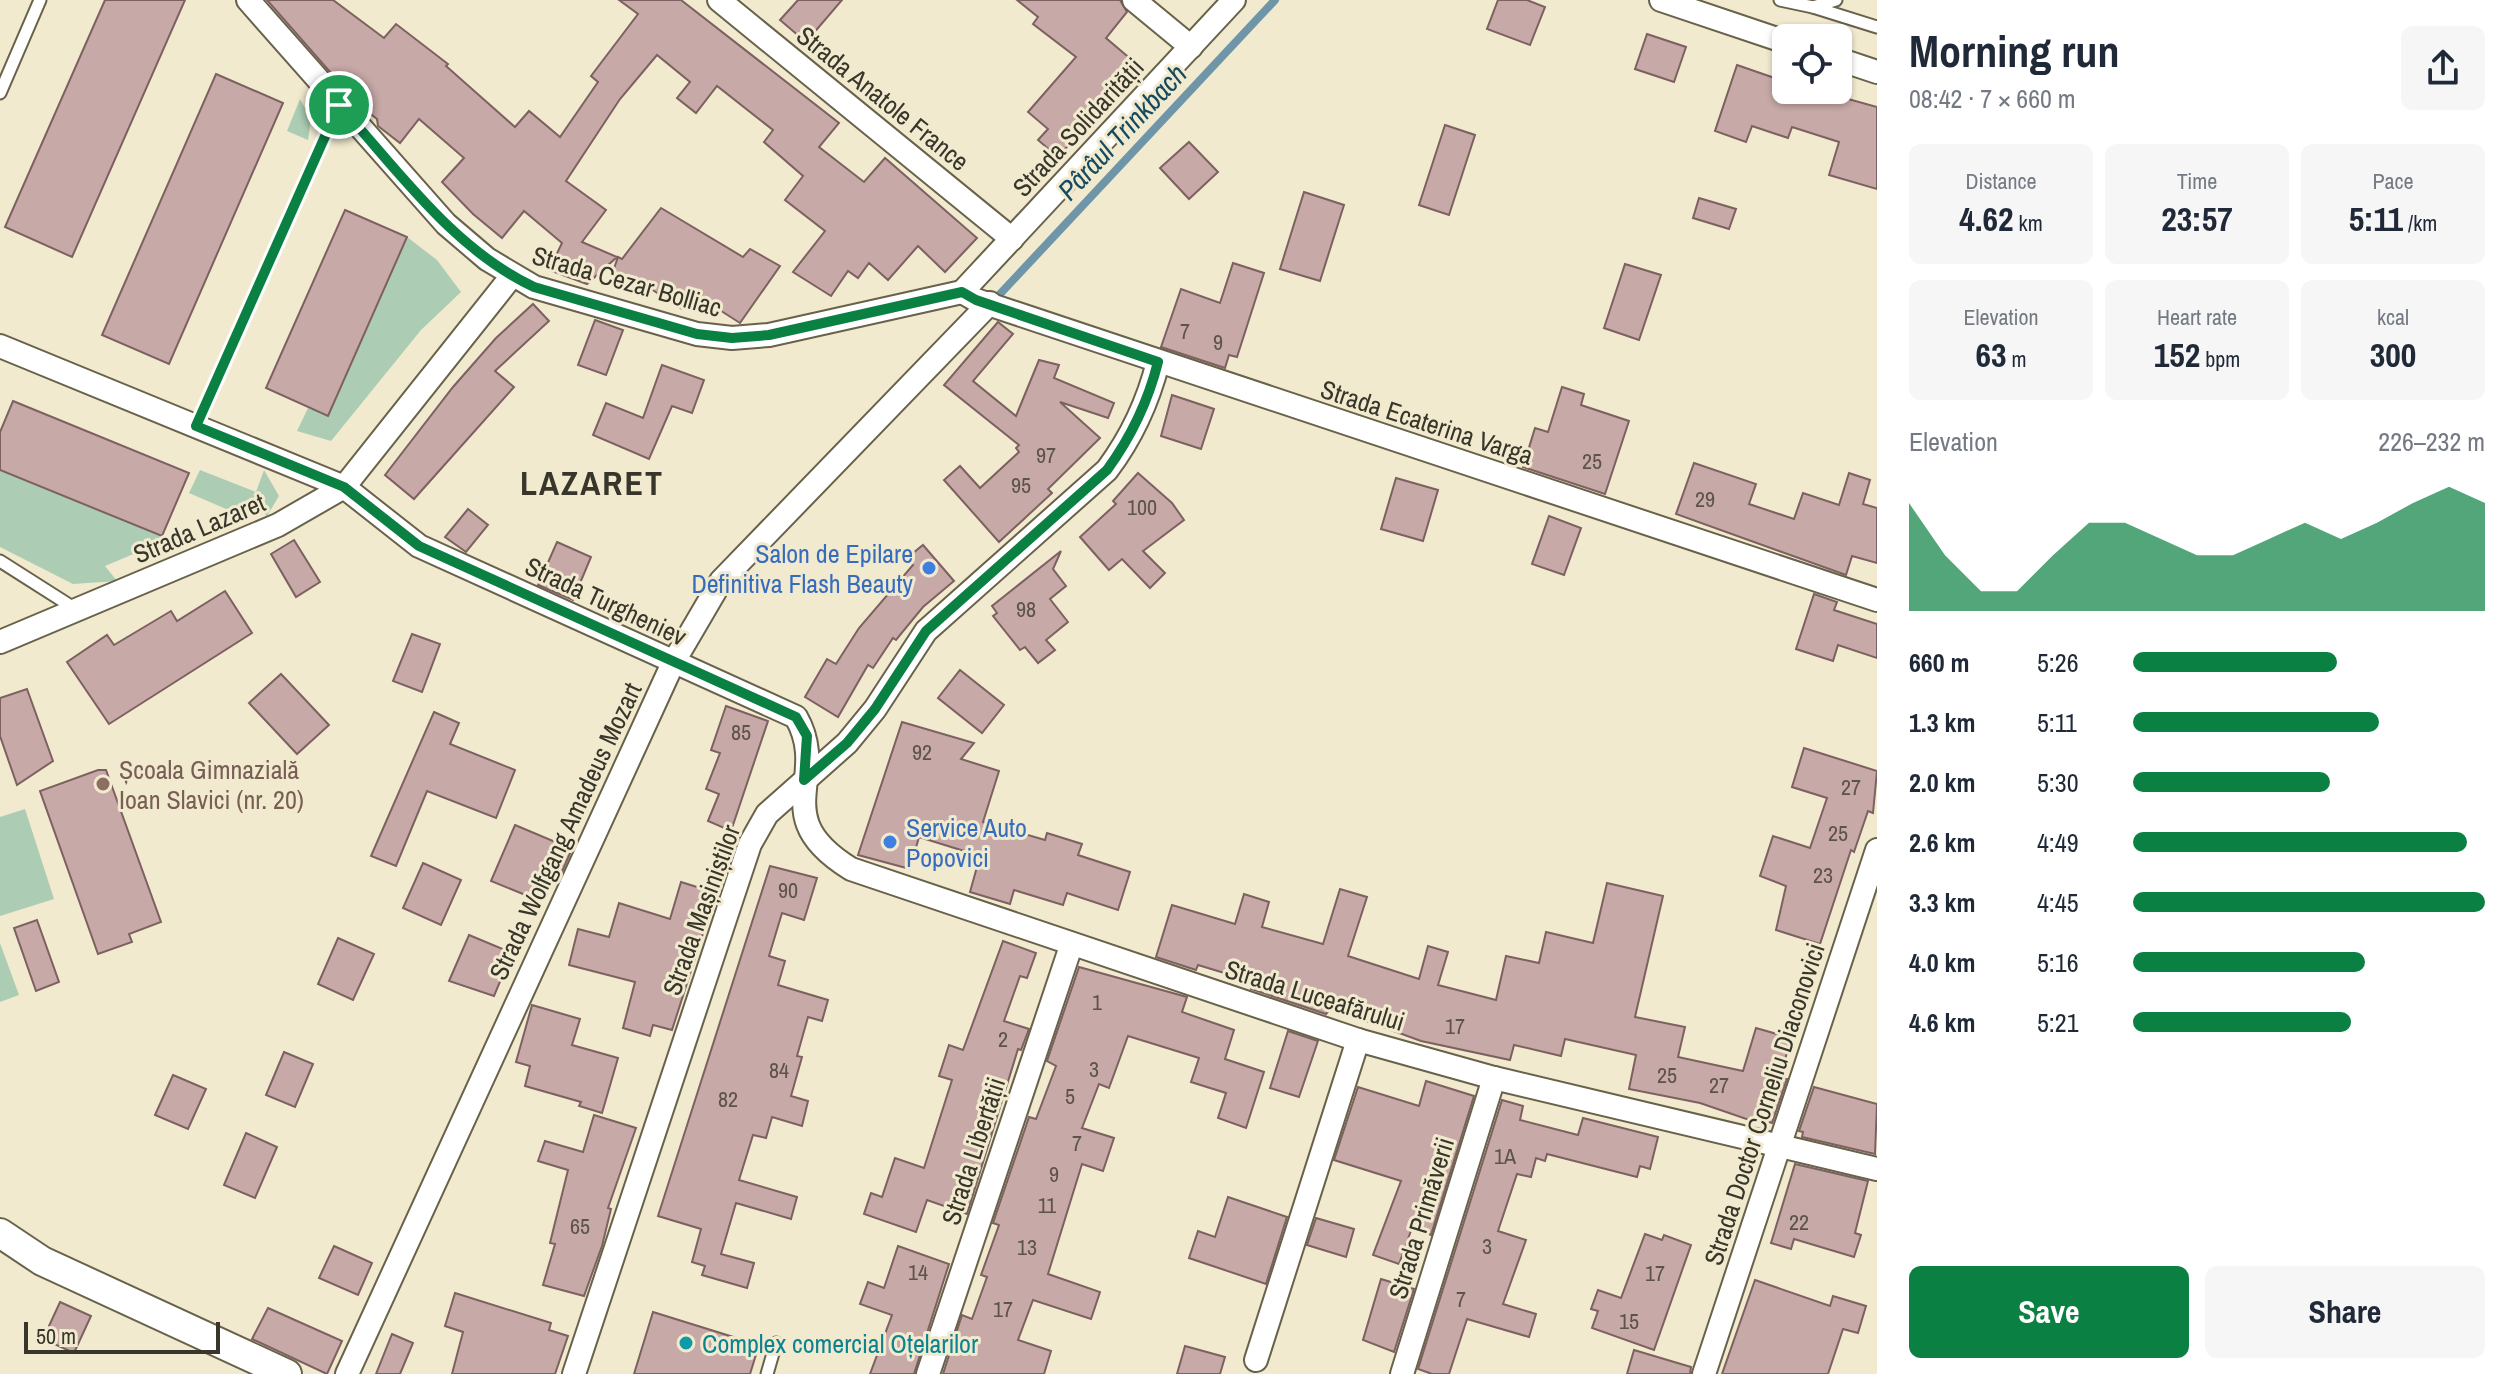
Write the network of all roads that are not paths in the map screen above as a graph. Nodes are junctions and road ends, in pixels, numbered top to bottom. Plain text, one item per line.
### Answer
1 (40, 0) edge
2 (248, 0) edge
3 (719, 0) edge
4 (1134, 0) edge
5 (1234, 0) edge
6 (1661, 0) edge
7 (1780, 0) edge
8 (1836, 0) edge
9 (1813, 7) junction
10 (1877, 27) edge
11 (1772, 37) edge
12 (1191, 47) junction
13 (1852, 64) edge
14 (1877, 72) edge
15 (0, 93) edge
16 (339, 105) junction
17 (1012, 239) junction
18 (511, 277) junction
19 (962, 292) junction
20 (990, 303) junction
21 (0, 346) edge
22 (1158, 362) junction
23 (196, 426) junction
24 (344, 487) junction
25 (0, 561) edge
26 (1877, 600) edge
27 (78, 610) junction
28 (0, 642) edge
29 (673, 663) junction
30 (804, 780) junction
31 (1877, 850) edge
32 (1071, 946) junction
33 (1358, 1040) junction
34 (1494, 1078) junction
35 (1780, 1145) junction
36 (1877, 1169) edge
37 (0, 1233) edge
38 (776, 1343) dead end
39 (1256, 1360) dead end
40 (287, 1374) edge
41 (347, 1374) edge
42 (574, 1374) edge
43 (767, 1374) edge
44 (928, 1374) edge
45 (1402, 1374) edge
46 (1704, 1374) edge

1 - 15 lane
2 - 16 street, Strada Cezar Bolliac
3 - 17 street, Strada Anatole France
4 - 12 street
5 - 12 street, Strada Solidarității
6 - 11 street
7 - 9 lane
8 - 9 lane
9 - 10 lane
12 - 17 street, Strada Solidarității
13 - 14 street
16 - 18 street, Strada Cezar Bolliac
16 - 23 lane
17 - 19 street, Strada Solidarității
18 - 19 street, Strada Cezar Bolliac
18 - 24 street, Strada Lazaret
19 - 20 street, Strada Ecaterina Varga
20 - 22 street, Strada Ecaterina Varga
20 - 29 street, Strada Wolfgang Amadeus Mozart
21 - 23 street, Strada Turgheniev
22 - 26 street, Strada Ecaterina Varga
22 - 30 street, Strada Mașiniștilor
23 - 24 street, Strada Turgheniev
24 - 27 street, Strada Lazaret
24 - 29 street, Strada Turgheniev
25 - 27 lane
27 - 28 street, Strada Lazaret
29 - 30 street, Strada Turgheniev
29 - 41 street, Strada Wolfgang Amadeus Mozart
30 - 32 street, Strada Luceafărului
30 - 42 street, Strada Mașiniștilor
31 - 35 street, Strada Doctor Corneliu Diaconovici
32 - 33 street, Strada Luceafărului
32 - 44 street, Strada Libertății
33 - 34 street, Strada Luceafărului
33 - 39 street
34 - 35 street, Strada Luceafărului
34 - 45 street, Strada Primăverii
35 - 36 street, Strada Luceafărului
35 - 46 street, Strada Doctor Corneliu Diaconovici
37 - 40 street
38 - 43 lane

